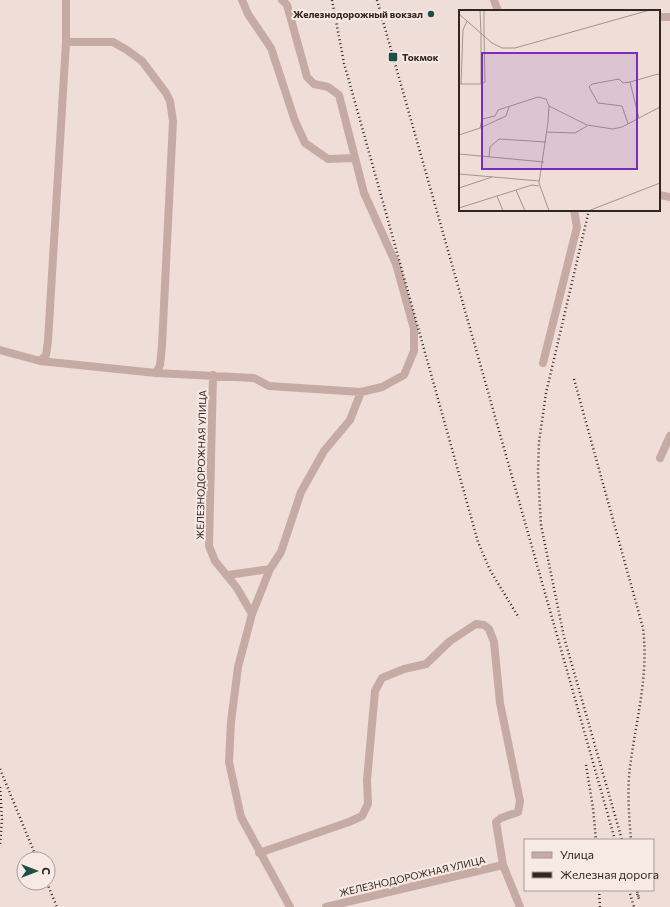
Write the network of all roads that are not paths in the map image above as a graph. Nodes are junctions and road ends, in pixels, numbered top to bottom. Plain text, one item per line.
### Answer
1 (66, 0) edge
2 (242, 0) edge
3 (282, 0) edge
4 (494, 0) edge
5 (498, 10) edge
6 (66, 42) junction
7 (355, 158) junction
8 (660, 195) edge
9 (670, 197) edge
10 (574, 211) edge
11 (0, 350) edge
12 (40, 361) junction
13 (543, 363) dead end
14 (156, 373) junction
15 (213, 375) junction
16 (361, 392) junction
17 (670, 436) edge
18 (660, 458) dead end
19 (270, 570) junction
20 (228, 575) junction
21 (252, 614) junction
22 (259, 853) junction
23 (503, 865) junction
24 (290, 907) edge
25 (326, 907) edge
26 (520, 907) edge

1 - 6 street
2 - 7 street
3 - 7 street
4 - 5 street
6 - 12 street
6 - 14 street
7 - 16 street
8 - 9 street
10 - 13 street
11 - 12 street
12 - 14 street
14 - 15 street
15 - 16 street
15 - 20 street, ЖЕЛЕЗНОДОРОЖНАЯ УЛИЦА
16 - 19 street
17 - 18 street
19 - 20 street
19 - 21 street
20 - 21 street, ЖЕЛЕЗНОДОРОЖНАЯ УЛИЦА
21 - 22 street
22 - 23 street
22 - 24 street
23 - 25 street, ЖЕЛЕЗНОДОРОЖНАЯ УЛИЦА
23 - 26 street

